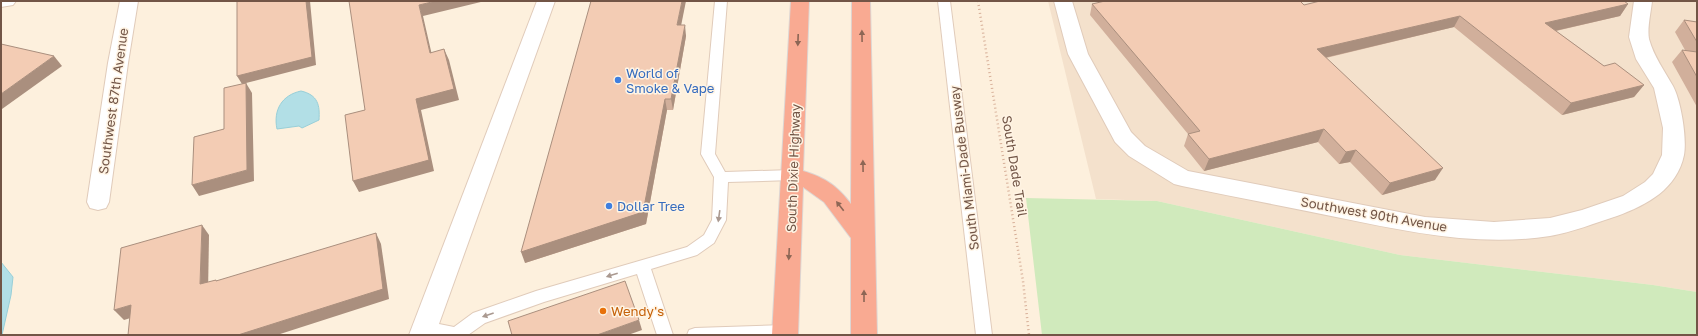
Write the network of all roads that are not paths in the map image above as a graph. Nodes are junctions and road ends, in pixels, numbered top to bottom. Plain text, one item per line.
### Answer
1 (7, 1) edge
2 (129, 1) edge
3 (546, 1) edge
4 (721, 1) edge
5 (800, 1) edge
6 (861, 1) edge
7 (944, 1) edge
8 (1063, 1) edge
9 (1643, 1) edge
10 (1, 2) edge
11 (792, 175) junction
12 (721, 177) junction
13 (98, 202) dead end
14 (864, 237) junction
15 (642, 266) junction
16 (423, 332) edge
17 (785, 333) edge
18 (456, 335) edge
19 (665, 335) edge
20 (695, 335) edge
21 (864, 335) edge
22 (984, 335) edge

1 - 10 street
2 - 13 street, Southwest 87th Avenue
3 - 16 street
4 - 12 lane
5 -> 11 highway, South Dixie Highway
14 -> 6 highway
7 - 22 lane, South Miami-Dade Busway
8 - 9 street, Southwest 90th Avenue
11 - 12 lane
14 -> 11 highway
11 -> 17 highway, South Dixie Highway
12 -> 15 lane
21 -> 14 highway
15 -> 18 lane
15 - 19 lane
16 - 18 lane
17 - 20 lane

